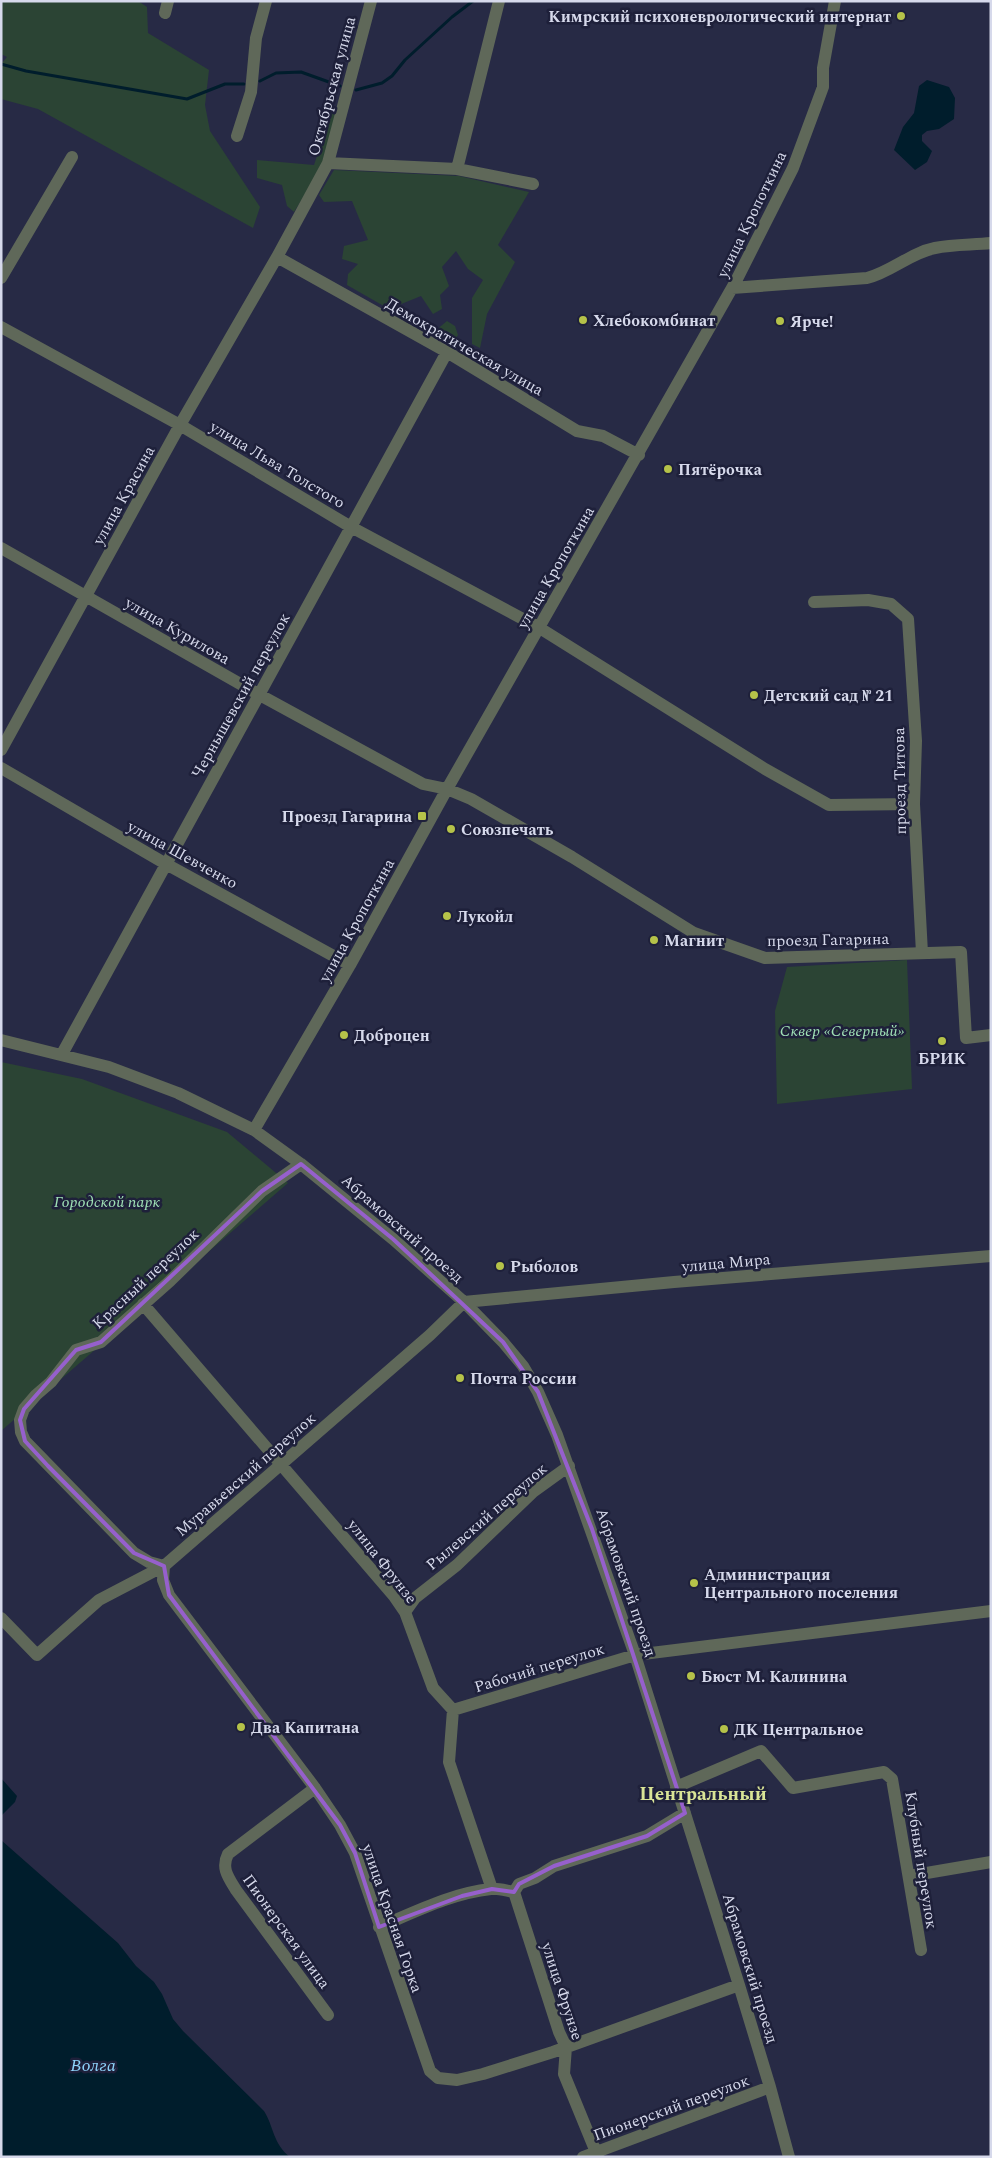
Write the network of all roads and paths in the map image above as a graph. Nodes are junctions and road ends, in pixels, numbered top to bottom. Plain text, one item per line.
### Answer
1 (266, 1) edge
2 (371, 1) edge
3 (498, 1) edge
4 (835, 1) edge
5 (237, 136) dead end
6 (72, 157) dead end
7 (328, 163) junction
8 (457, 169) junction
9 (533, 184) dead end
10 (991, 243) edge
11 (277, 257) junction
12 (1, 278) edge
13 (734, 285) junction
14 (1, 327) edge
15 (447, 352) junction
16 (180, 425) junction
17 (639, 455) junction
18 (351, 527) junction
19 (1, 548) edge
20 (86, 596) junction
21 (814, 602) dead end
22 (538, 627) junction
23 (258, 694) junction
24 (1, 750) edge
25 (1, 768) edge
26 (447, 789) junction
27 (914, 804) junction
28 (166, 864) junction
29 (922, 953) junction
30 (350, 965) junction
31 (991, 1035) edge
32 (1, 1040) edge
33 (62, 1054) junction
34 (254, 1130) junction
35 (301, 1164) junction
36 (991, 1256) edge
37 (464, 1302) junction
38 (143, 1304) junction
39 (282, 1463) junction
40 (569, 1466) junction
41 (164, 1566) junction
42 (991, 1611) edge
43 (404, 1612) junction
44 (1, 1618) edge
45 (635, 1654) junction
46 (453, 1710) junction
47 (676, 1787) junction
48 (315, 1788) junction
49 (685, 1814) junction
50 (991, 1862) edge
51 (908, 1876) junction
52 (492, 1889) junction
53 (514, 1892) junction
54 (379, 1926) junction
55 (921, 1950) dead end
56 (739, 1985) junction
57 (328, 2015) dead end
58 (566, 2047) junction
59 (770, 2087) junction
60 (597, 2154) edge
61 (583, 2157) edge
62 (788, 2157) edge

1 - 5 street
2 - 7 street, Октябрьская улица
3 - 8 street
4 - 13 street, улица Кропоткина
6 - 12 street
7 - 8 street
7 - 11 street, Октябрьская улица
8 - 9 street
10 - 13 street
11 - 15 street, Демократическая улица
11 - 16 street, улица Красина
13 - 17 street, улица Кропоткина
14 - 16 street, улица Льва Толстого
15 - 17 street, Демократическая улица
15 - 18 street, Чернышевский переулок
16 - 18 street, улица Льва Толстого
16 - 20 street, улица Красина
17 - 22 street, улица Кропоткина
18 - 22 street, улица Льва Толстого
18 - 23 street, Чернышевский переулок
19 - 20 street, улица Курилова
20 - 23 street, улица Курилова
20 - 24 street, улица Красина
21 - 27 street, проезд Титова
22 - 26 street, улица Кропоткина
22 - 27 street, улица Льва Толстого
23 - 26 street, улица Курилова
23 - 28 street, Чернышевский переулок
25 - 28 street, улица Шевченко
26 - 29 street, проезд Гагарина
26 - 30 street, улица Кропоткина
27 - 29 street, проезд Титова
28 - 30 street, улица Шевченко
28 - 33 street, Чернышевский переулок
29 - 31 street, проезд Гагарина
30 - 34 street, улица Кропоткина
32 - 33 street, Абрамовский проезд
33 - 34 street, Абрамовский проезд
34 - 35 street, Абрамовский проезд
35 - 37 street, Абрамовский проезд
35 - 38 street, Красный переулок
36 - 37 street, улица Мира
37 - 39 street, Муравьевский переулок
37 - 40 street, Абрамовский проезд
38 - 39 street, улица Фрунзе
38 - 41 street, Красный переулок
39 - 41 street, Муравьевский переулок
39 - 43 street, улица Фрунзе
40 - 43 street, Рылевский переулок
40 - 45 street, Абрамовский проезд
41 - 44 street, Муравьевский переулок
41 - 48 street, улица Красная Горка
42 - 45 street, Рабочий переулок
43 - 46 street, улица Фрунзе
45 - 46 street, Рабочий переулок
45 - 47 street, Абрамовский проезд
46 - 52 street
47 - 49 street, Абрамовский проезд
47 - 51 street, Клубный переулок
48 - 54 street, улица Красная Горка
48 - 57 street, Пионерская улица
49 - 53 street
49 - 56 street, Абрамовский проезд
50 - 51 street
51 - 55 street, Клубный переулок
52 - 53 street
52 - 54 street
53 - 58 street, улица Фрунзе
54 - 58 street, улица Красная Горка
56 - 58 street, улица Красная Горка
56 - 59 street, Абрамовский проезд
58 - 60 street, улица Фрунзе
59 - 60 street, Пионерский переулок
59 - 62 street, Абрамовский проезд
60 - 61 street, Пионерский переулок

